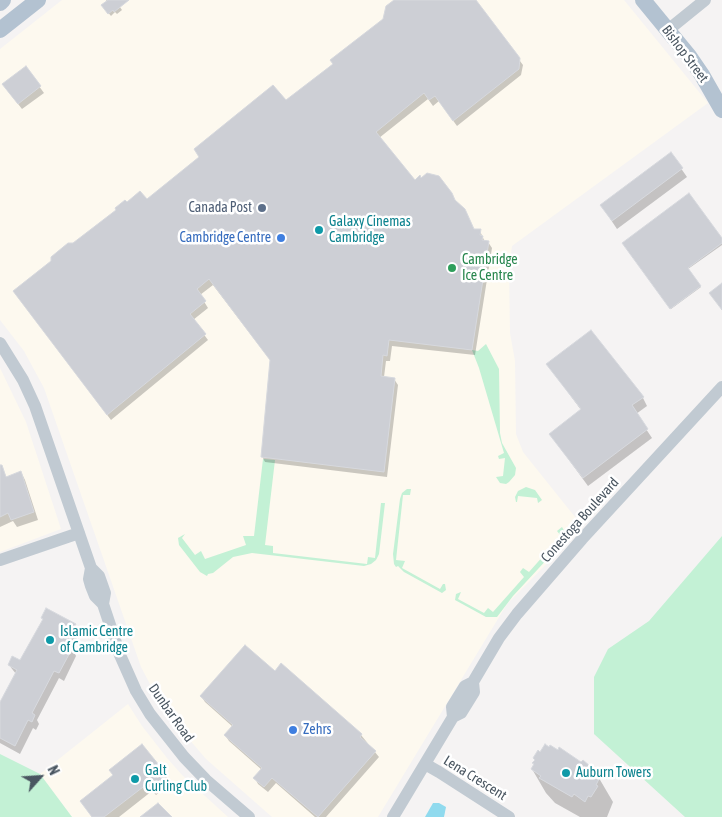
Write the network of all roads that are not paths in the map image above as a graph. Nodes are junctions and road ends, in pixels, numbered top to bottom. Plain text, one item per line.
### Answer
1 (3, 0) edge
2 (38, 0) edge
3 (643, 0) edge
4 (705, 0) edge
5 (0, 2) edge
6 (0, 30) edge
7 (668, 30) junction
8 (722, 110) edge
9 (0, 343) edge
10 (722, 388) edge
11 (79, 533) junction
12 (0, 560) edge
13 (425, 764) junction
14 (249, 817) edge
15 (393, 817) edge
16 (509, 817) edge

1 - 5 main road
2 - 6 main road
3 - 7 main road, Bishop Street
4 - 7 street
7 - 8 main road, Bishop Street
9 - 11 street, Dunbar Road
10 - 13 street, Conestoga Boulevard
11 - 12 street
11 - 14 street, Dunbar Road
13 - 15 street, Conestoga Boulevard
13 - 16 street, Lena Crescent

